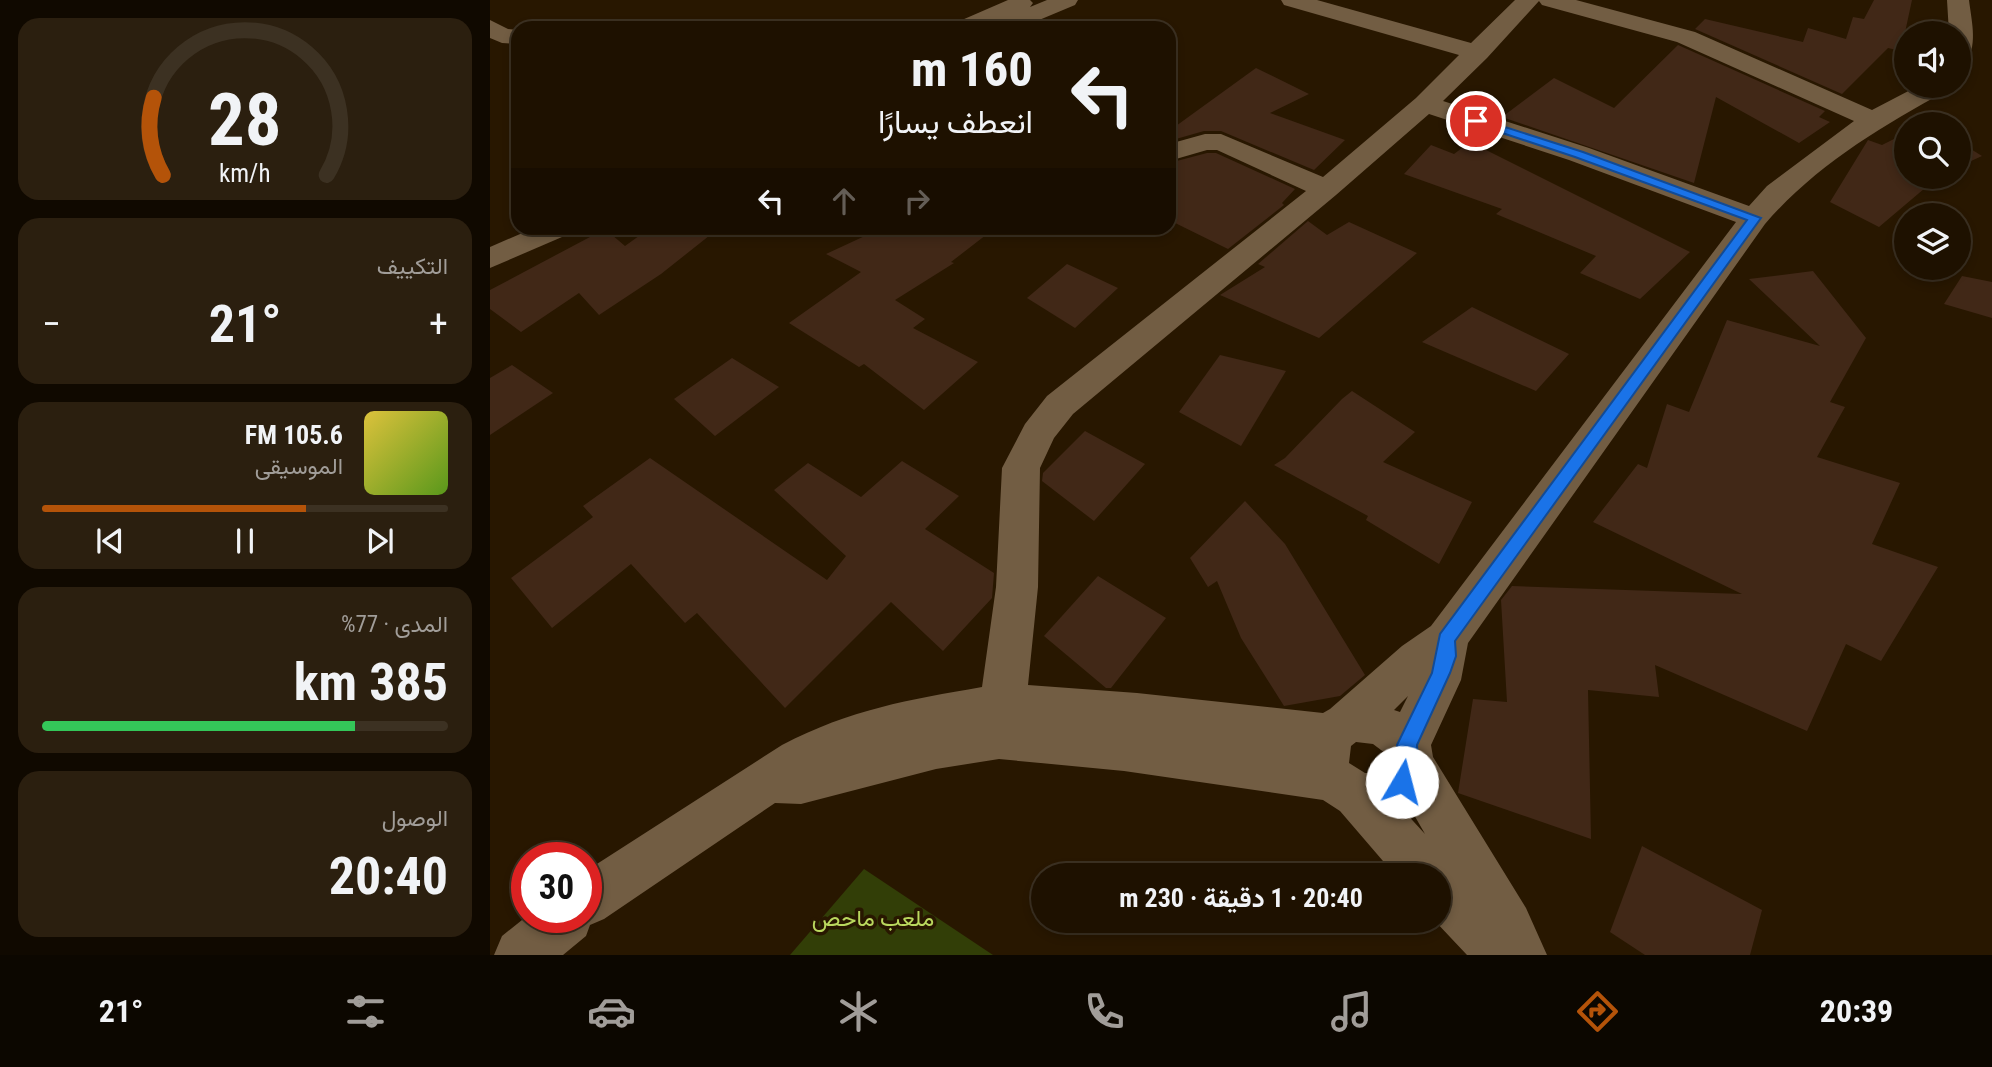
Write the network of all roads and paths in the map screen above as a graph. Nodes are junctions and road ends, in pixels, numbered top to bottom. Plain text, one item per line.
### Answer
1 (1030, 0) edge
2 (1067, 0) edge
3 (1292, 0) edge
4 (1528, 0) edge
5 (1550, 0) edge
6 (1958, 0) edge
7 (980, 21) edge
8 (1017, 21) edge
9 (1960, 21) edge
10 (490, 27) edge
11 (511, 37) edge
12 (1478, 53) junction
13 (1914, 98) edge
14 (1425, 104) junction
15 (1873, 120) junction
16 (1176, 151) edge
17 (1326, 189) junction
18 (1755, 218) junction
19 (511, 227) edge
20 (542, 235) edge
21 (490, 236) edge
22 (490, 258) edge
23 (1446, 639) junction
24 (1002, 720) junction
25 (1408, 753) junction
26 (1342, 758) junction
27 (1419, 863) edge
28 (602, 890) edge
29 (1451, 901) edge
30 (548, 933) edge
31 (521, 955) edge
32 (1510, 955) edge
33 (1520, 955) edge

1 - 7 street
2 - 8 street
3 - 12 street
4 - 12 street
5 - 15 street
6 - 9 street
10 - 11 street
12 - 14 street
13 - 15 street
14 - 17 street
14 - 18 street
15 - 18 street
16 - 17 street
17 - 24 street
18 - 23 street
19 - 21 street
20 - 22 street
23 - 25 street
23 - 26 street
24 - 26 street
24 - 28 street
25 - 26 street
25 - 26 street
25 - 33 street
26 - 27 street
29 - 32 street
30 - 31 street

